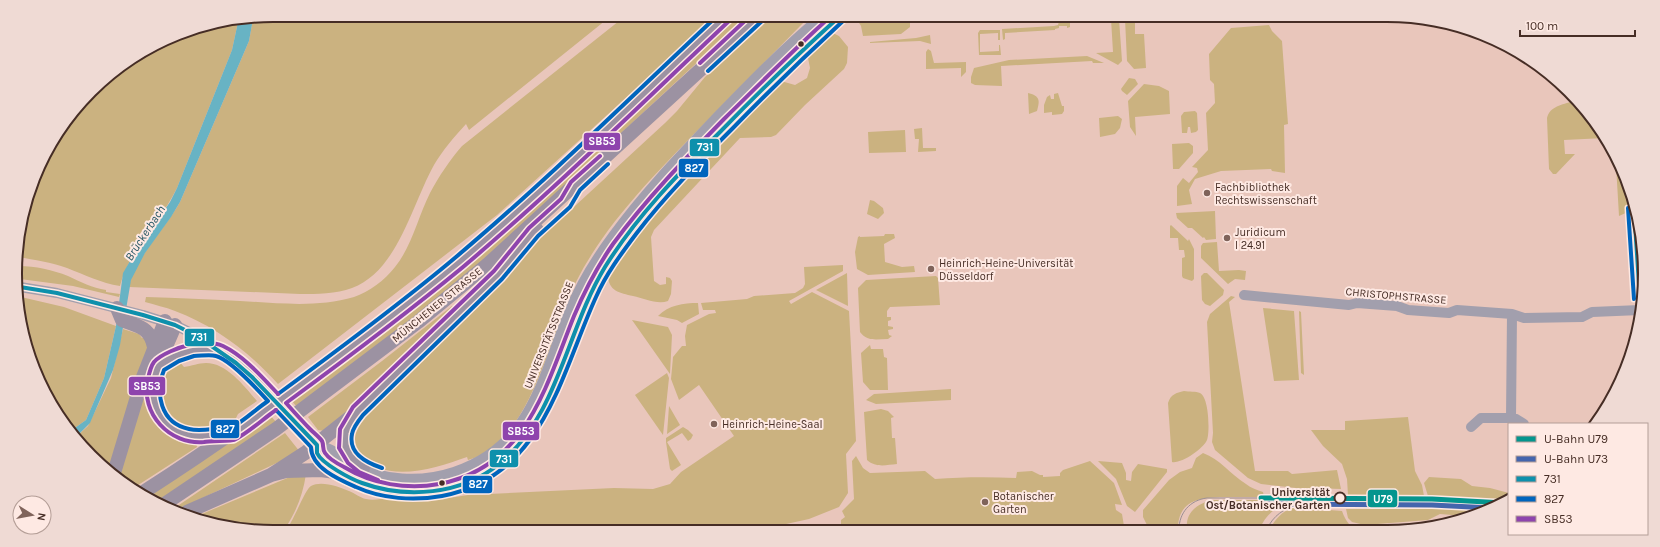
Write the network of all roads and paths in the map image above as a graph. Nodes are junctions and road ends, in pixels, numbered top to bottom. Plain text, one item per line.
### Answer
1 (720, 22) edge
2 (753, 22) edge
3 (816, 22) edge
4 (834, 22) edge
5 (575, 186) junction
6 (23, 288) edge
7 (1244, 295) dead end
8 (117, 308) joint
9 (1635, 310) edge
10 (1512, 314) junction
11 (142, 321) junction
12 (170, 323) junction
13 (154, 348) junction
14 (219, 350) junction
15 (159, 366) junction
16 (358, 411) junction
17 (1511, 418) junction
18 (1522, 423) edge
19 (1471, 427) dead end
20 (231, 435) junction
21 (317, 445) junction
22 (363, 468) junction
23 (115, 469) edge
24 (342, 474) junction
25 (271, 475) junction
26 (146, 490) edge
27 (168, 502) edge
28 (190, 511) edge

1 - 20 highway, MÜNCHENER STRASSE
2 - 5 highway, MÜNCHENER STRASSE
3 - 22 street, UNIVERSITÄTSSTRASSE
4 - 24 street, UNIVERSITÄTSSTRASSE
5 - 16 highway
5 - 27 highway, MÜNCHENER STRASSE
6 - 8 street
7 - 10 street, CHRISTOPHSTRASSE
8 - 11 highway
9 - 10 street, CHRISTOPHSTRASSE
10 - 17 street
11 - 12 street, UNIVERSITÄTSSTRASSE
11 - 13 highway
12 - 13 highway
12 - 14 street, UNIVERSITÄTSSTRASSE
12 - 15 highway
13 - 23 highway
14 - 15 highway
14 - 21 street, UNIVERSITÄTSSTRASSE
15 - 20 highway
16 - 21 highway
16 - 22 highway
17 - 18 street
17 - 19 street
20 - 26 highway, MÜNCHENER STRASSE
21 - 22 street, UNIVERSITÄTSSTRASSE
21 - 24 street, UNIVERSITÄTSSTRASSE
21 - 25 highway
24 - 25 highway
25 - 28 highway

